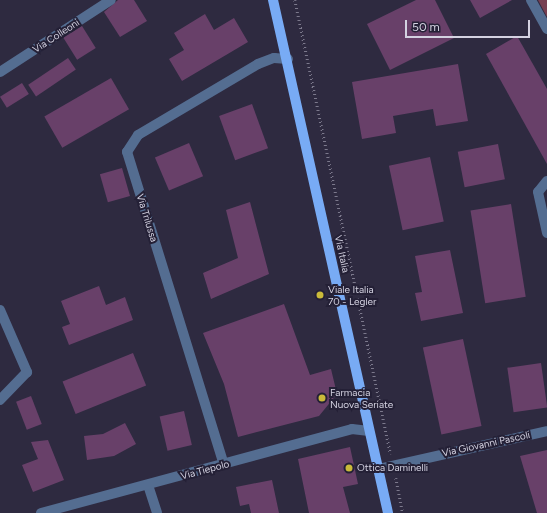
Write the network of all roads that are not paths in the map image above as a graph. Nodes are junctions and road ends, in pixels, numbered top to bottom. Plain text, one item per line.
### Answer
1 (111, 0) edge
2 (273, 0) edge
3 (531, 0) edge
4 (547, 29) edge
5 (288, 59) junction
6 (0, 72) edge
7 (547, 181) edge
8 (547, 233) edge
9 (0, 310) edge
10 (0, 400) edge
11 (369, 430) junction
12 (547, 431) edge
13 (224, 465) junction
14 (379, 469) junction
15 (148, 485) junction
16 (82, 508) edge
17 (41, 513) edge
18 (157, 513) edge
19 (388, 513) edge

1 - 6 street, Via Colleoni
2 - 5 main road, Via Italia
3 - 4 street
5 - 11 main road, Via Italia
5 - 13 street, Via Trilussa
7 - 8 street
9 - 10 street
11 - 13 street, Via Tiepolo
11 - 14 main road, Via Italia
12 - 14 street, Via Giovanni Pascoli
13 - 15 street, Via Tiepolo
14 - 19 main road, Via Italia
15 - 16 street, Via Tiepolo
15 - 18 street
16 - 17 street, Via Tiepolo

